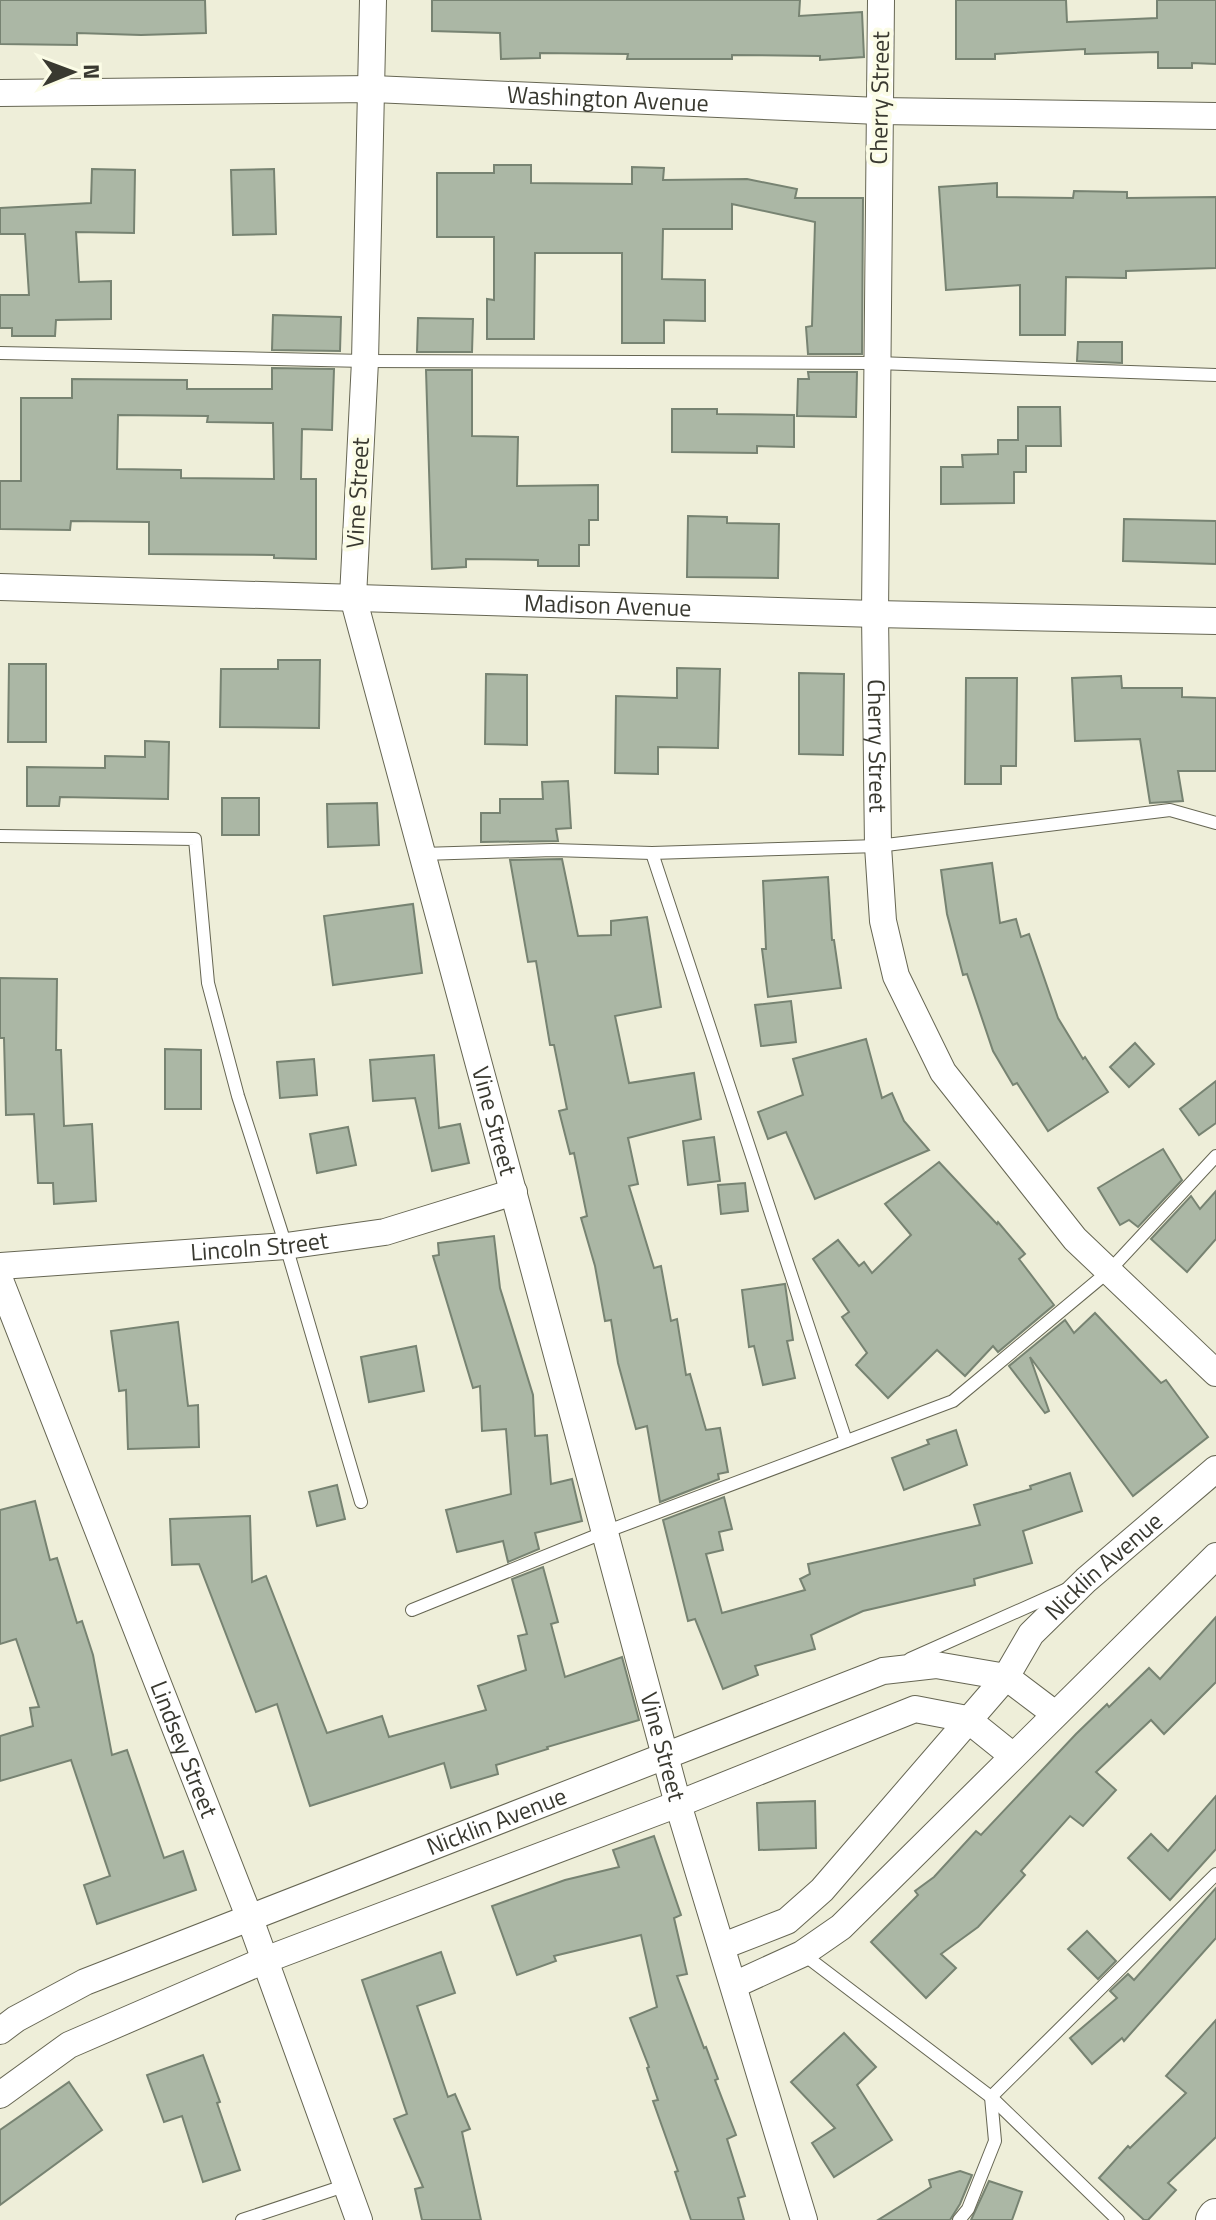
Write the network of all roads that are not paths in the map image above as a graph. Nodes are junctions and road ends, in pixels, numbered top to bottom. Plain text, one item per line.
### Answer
1 (373, 0) edge
2 (881, 0) edge
3 (373, 89) junction
4 (0, 93) edge
5 (879, 111) junction
6 (1216, 116) edge
7 (0, 353) edge
8 (365, 361) junction
9 (877, 363) junction
10 (1216, 375) edge
11 (0, 587) edge
12 (353, 597) junction
13 (875, 614) junction
14 (1216, 621) edge
15 (1216, 823) edge
16 (0, 836) edge
17 (878, 846) junction
18 (652, 853) junction
19 (422, 854) junction
20 (1216, 1156) edge
21 (514, 1192) junction
22 (286, 1246) junction
23 (0, 1266) edge
24 (1109, 1271) junction
25 (0, 1280) edge
26 (1216, 1373) edge
27 (846, 1441) junction
28 (1216, 1469) edge
29 (361, 1502) dead end
30 (605, 1532) junction
31 (1216, 1556) edge
32 (1086, 1580) junction
33 (412, 1610) dead end
34 (883, 1671) junction
35 (1006, 1677) junction
36 (1055, 1714) junction
37 (967, 1719) junction
38 (1013, 1756) junction
39 (666, 1757) junction
40 (678, 1804) junction
41 (1216, 1874) edge
42 (250, 1919) junction
43 (723, 1946) junction
44 (802, 1954) junction
45 (265, 1960) junction
46 (734, 1985) junction
47 (0, 2031) edge
48 (0, 2095) edge
49 (991, 2097) junction
50 (347, 2185) junction
51 (242, 2220) edge
52 (359, 2220) edge
53 (804, 2220) edge
54 (959, 2220) edge
55 (1118, 2220) edge

1 - 3 street, Vine Street
2 - 5 street, Cherry Street
3 - 4 street, Washington Avenue
3 - 5 street, Washington Avenue
3 - 8 street, Vine Street
5 - 6 street, Washington Avenue
5 - 9 street, Cherry Street
7 - 8 lane
8 - 9 lane
8 - 12 street, Vine Street
9 - 10 lane
9 - 13 street, Cherry Street
11 - 12 street, Madison Avenue
12 - 13 street, Madison Avenue
12 - 19 street, Vine Street
13 - 14 street, Madison Avenue
13 - 17 street, Cherry Street
15 - 17 lane
16 - 22 lane
17 - 18 lane
17 - 24 street, Cherry Street
18 - 19 lane
18 - 27 lane
19 - 21 street, Vine Street
20 - 24 lane
21 - 22 street, Lincoln Street
21 - 30 street, Vine Street
22 - 23 street, Lincoln Street
22 - 29 lane
24 - 26 street, Cherry Street
24 - 27 lane
25 - 42 street, Lindsey Street
27 - 30 lane
28 - 32 street, Nicklin Avenue
30 - 33 lane
30 - 39 street, Vine Street
31 - 36 street
32 - 34 lane
32 - 35 street, Nicklin Avenue
34 - 35 street, Nicklin Avenue
34 - 39 street, Nicklin Avenue
35 - 36 street, Nicklin Avenue
35 - 37 street, Nicklin Avenue
36 - 38 street
37 - 38 street, Nicklin Avenue
37 - 40 street, Nicklin Avenue
37 - 43 street, Nicklin Avenue
38 - 44 street
39 - 40 street, Vine Street
39 - 42 street, Nicklin Avenue
40 - 43 street, Vine Street
40 - 45 street, Nicklin Avenue
41 - 49 lane
42 - 45 street, Lindsey Street
42 - 47 street, Nicklin Avenue
43 - 46 street, Vine Street
44 - 46 street
44 - 49 lane
45 - 48 street, Nicklin Avenue
45 - 50 street, Lindsey Street
46 - 53 street, Vine Street
49 - 54 lane
49 - 55 lane
50 - 51 lane
50 - 52 street, Lindsey Street

